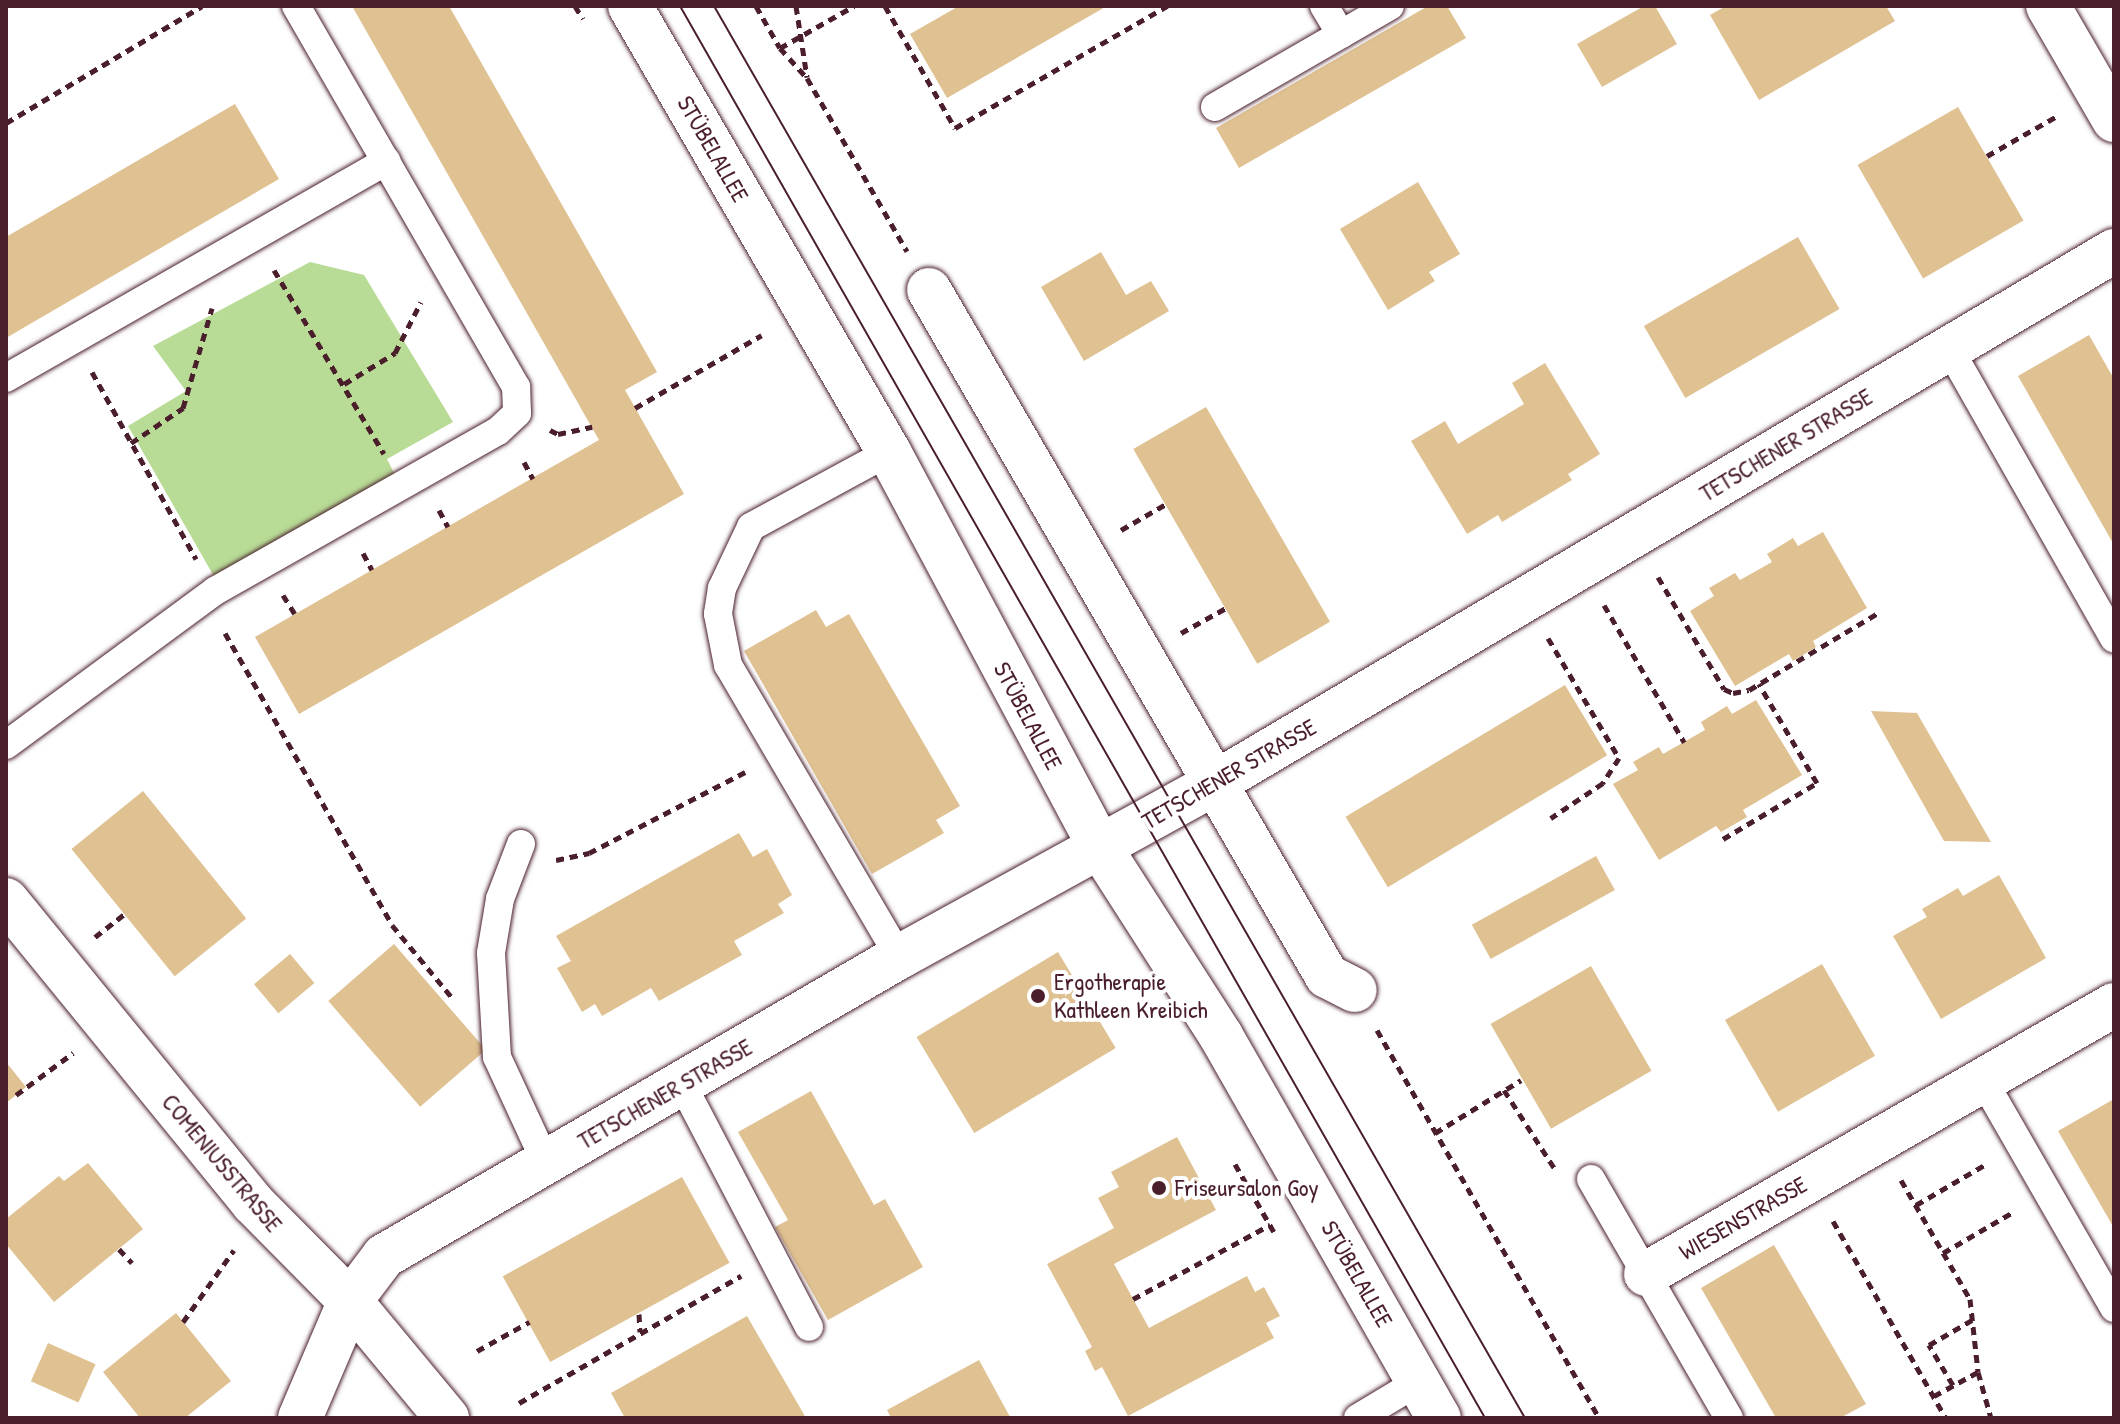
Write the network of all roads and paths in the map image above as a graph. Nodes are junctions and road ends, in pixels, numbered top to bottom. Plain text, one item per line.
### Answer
1 (202, 6) edge
2 (296, 6) edge
3 (630, 6) edge
4 (756, 6) edge
5 (796, 6) edge
6 (854, 6) edge
7 (885, 6) edge
8 (1167, 6) edge
9 (1324, 6) edge
10 (1390, 6) edge
11 (2048, 6) edge
12 (1341, 34) junction
13 (799, 37) junction
14 (780, 48) junction
15 (807, 78) junction
16 (1215, 107) dead end
17 (2114, 120) edge
18 (2047, 122) dead end
19 (6, 123) edge
20 (1987, 156) dead end
21 (386, 161) junction
22 (254, 237) junction
23 (228, 251) junction
24 (2114, 251) edge
25 (454, 279) junction
26 (929, 290) joint
27 (762, 335) dead end
28 (74, 339) junction
29 (1949, 348) junction
30 (6, 378) edge
31 (344, 384) junction
32 (635, 408) dead end
33 (592, 427) dead end
34 (546, 428) dead end
35 (131, 443) junction
36 (889, 452) junction
37 (402, 486) junction
38 (1633, 535) junction
39 (1581, 566) junction
40 (215, 591) junction
41 (1525, 599) junction
42 (1878, 613) dead end
43 (2114, 638) edge
44 (1759, 684) junction
45 (1684, 742) dead end
46 (6, 745) edge
47 (756, 766) dead end
48 (1215, 783) junction
49 (1551, 818) dead end
50 (1723, 839) dead end
51 (519, 849) joint
52 (1101, 849) junction
53 (7, 904) edge
54 (124, 914) dead end
55 (99, 933) dead end
56 (899, 957) junction
57 (1355, 990) joint
58 (2114, 1005) edge
59 (73, 1053) dead end
60 (497, 1057) junction
61 (1521, 1080) dead end
62 (1983, 1080) junction
63 (682, 1084) junction
64 (1504, 1090) junction
65 (16, 1095) dead end
66 (1435, 1133) junction
67 (1878, 1141) junction
68 (2020, 1145) junction
69 (546, 1163) junction
70 (1591, 1179) joint
71 (1810, 1180) junction
72 (2048, 1193) junction
73 (1916, 1205) junction
74 (1270, 1225) dead end
75 (119, 1249) dead end
76 (231, 1253) dead end
77 (1943, 1253) junction
78 (132, 1263) dead end
79 (746, 1274) dead end
80 (1646, 1274) junction
81 (1133, 1299) dead end
82 (350, 1301) junction
83 (2114, 1308) edge
84 (639, 1314) dead end
85 (1972, 1320) junction
86 (183, 1322) dead end
87 (529, 1322) dead end
88 (809, 1327) dead end
89 (640, 1332) junction
90 (477, 1351) dead end
91 (1978, 1372) junction
92 (1953, 1385) junction
93 (1934, 1396) junction
94 (1428, 1400) edge
95 (519, 1403) dead end
96 (300, 1418) edge
97 (447, 1418) edge
98 (1358, 1418) edge
99 (1599, 1418) edge
100 (1729, 1418) edge
101 (1946, 1418) edge
102 (1991, 1418) edge

1 - 19 path
2 - 21 lane
3 - 36 street, STÜBELALLEE
4 - 14 path
5 - 13 path
6 - 13 path
7 - 8 path
9 - 12 lane
10 - 12 lane
11 - 17 street
12 - 16 lane
13 - 14 path
13 - 15 path
14 - 15 path
15 - 26 path
18 - 20 path
21 - 22 lane
21 - 25 lane
22 - 23 lane
22 - 31 path
23 - 28 lane
23 - 35 path
24 - 29 street, TETSCHENER STRASSE
25 - 31 path
25 - 37 lane
26 - 48 street
27 - 32 path
28 - 30 lane
28 - 35 path
29 - 38 street, TETSCHENER STRASSE
29 - 43 lane
31 - 37 path
33 - 34 path
35 - 40 path
36 - 52 street, STÜBELALLEE
36 - 56 lane
37 - 40 lane
38 - 39 street, TETSCHENER STRASSE
38 - 44 path
39 - 41 street, TETSCHENER STRASSE
39 - 45 path
40 - 46 lane
40 - 60 path
41 - 48 street, TETSCHENER STRASSE
41 - 49 path
42 - 44 path
44 - 50 path
47 - 51 path
48 - 52 street, TETSCHENER STRASSE
48 - 57 street
51 - 60 lane
52 - 56 street, TETSCHENER STRASSE
52 - 94 street, STÜBELALLEE
53 - 82 street, COMENIUSSTRASSE
54 - 55 path
56 - 63 street, TETSCHENER STRASSE
57 - 66 path
58 - 62 street, WIESENSTRASSE
59 - 65 path
60 - 69 lane
61 - 64 path
62 - 67 street, WIESENSTRASSE
62 - 68 lane
63 - 69 street, TETSCHENER STRASSE
63 - 88 lane
64 - 66 path
64 - 70 path
66 - 99 path
67 - 71 street, WIESENSTRASSE
67 - 73 path
68 - 72 lane
68 - 73 path
69 - 82 street, TETSCHENER STRASSE
70 - 80 lane
71 - 80 street, WIESENSTRASSE
71 - 93 path
72 - 77 path
72 - 83 lane
73 - 77 path
74 - 81 path
75 - 78 path
76 - 86 path
77 - 85 path
79 - 89 path
80 - 100 lane
82 - 96 street, TETSCHENER STRASSE
82 - 97 street, COMENIUSSTRASSE
84 - 89 path
85 - 91 path
85 - 92 path
87 - 90 path
89 - 95 path
91 - 92 path
91 - 102 path
92 - 93 path
93 - 101 path
94 - 98 lane

